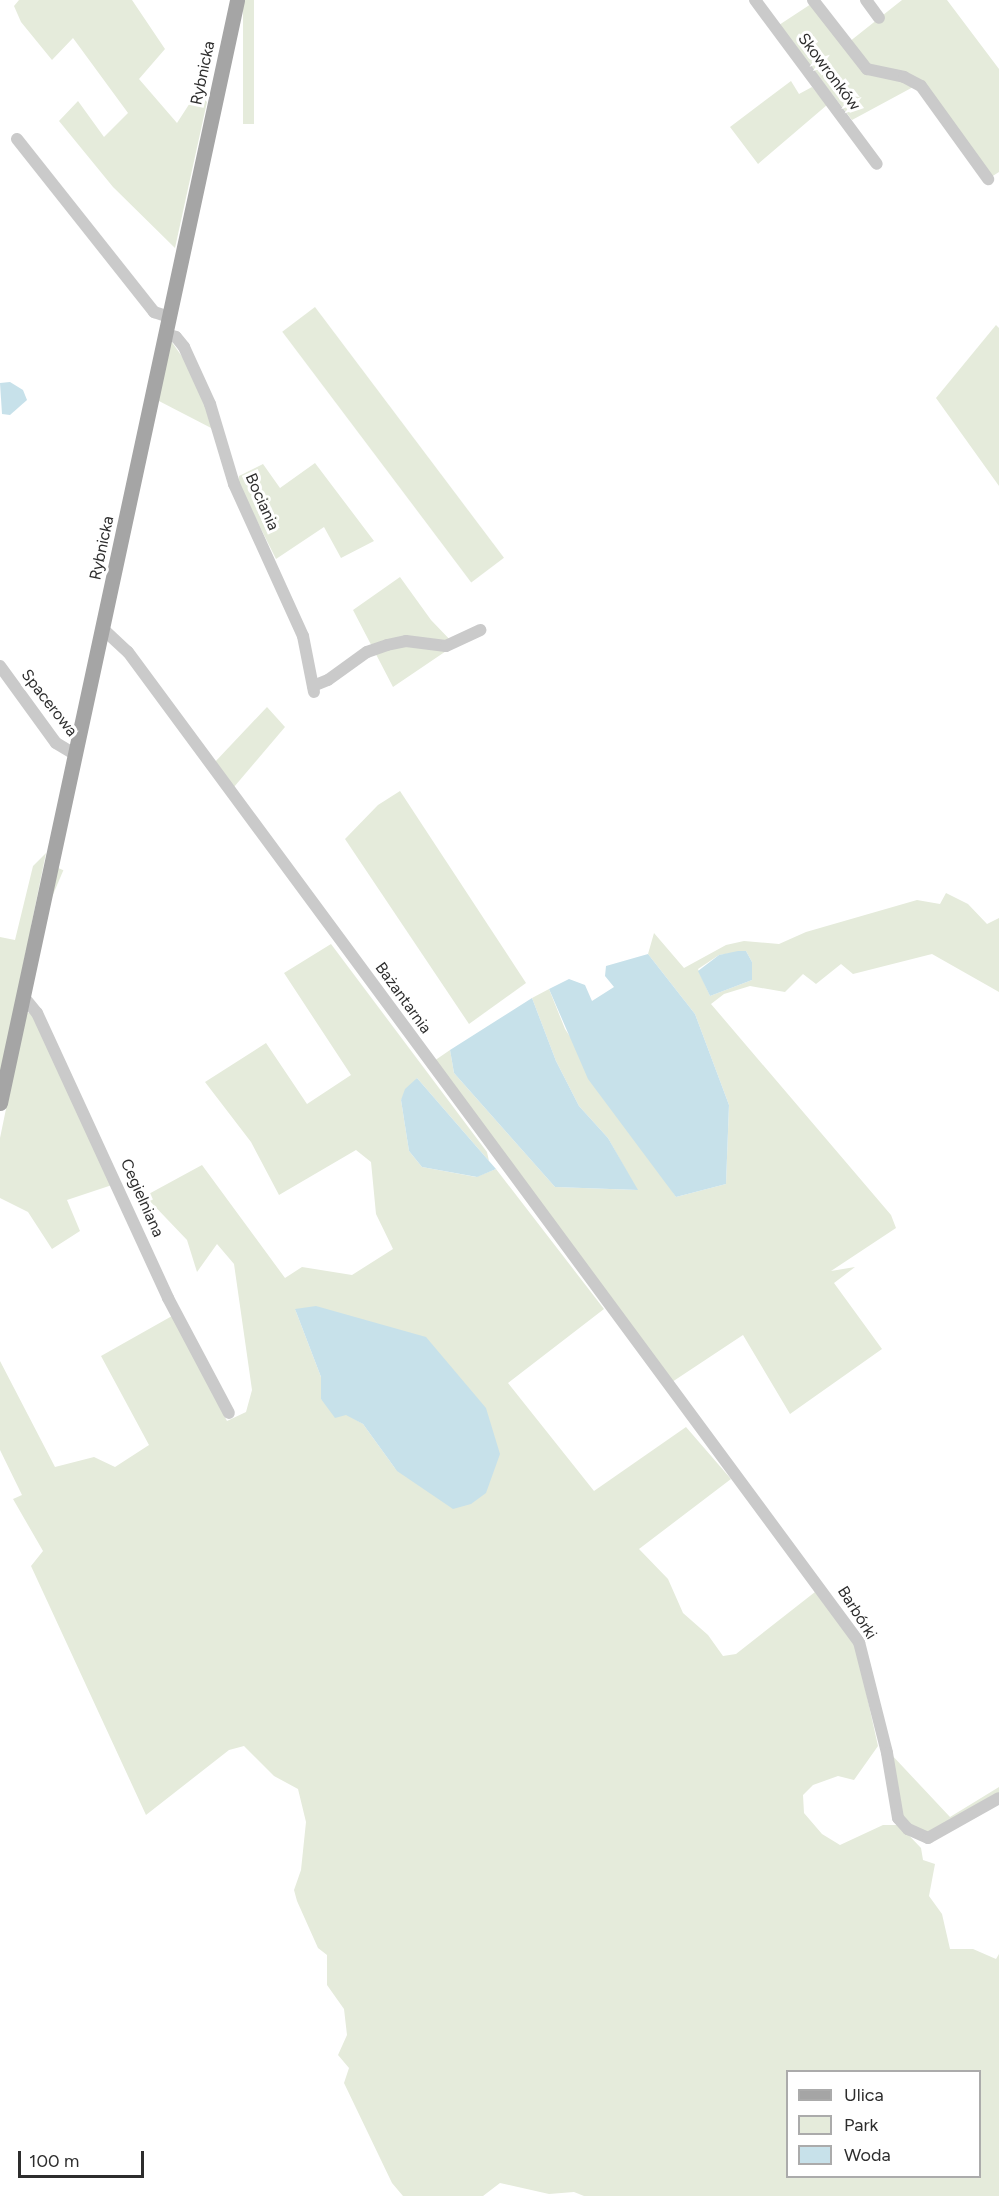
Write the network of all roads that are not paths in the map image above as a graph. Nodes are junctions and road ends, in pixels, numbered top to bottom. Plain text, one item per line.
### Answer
1 (237, 0) edge
2 (755, 0) edge
3 (813, 0) edge
4 (866, 0) edge
5 (879, 18) dead end
6 (17, 139) dead end
7 (877, 164) dead end
8 (988, 180) dead end
9 (169, 317) junction
10 (165, 334) junction
11 (103, 629) junction
12 (480, 630) dead end
13 (0, 666) edge
14 (76, 755) junction
15 (23, 996) junction
16 (0, 1103) edge
17 (674, 1389) joint
18 (229, 1413) dead end
19 (999, 1798) edge

1 - 9 main road, Rybnicka
2 - 7 street, Skowronków
3 - 8 street, Skowronków
4 - 5 street
6 - 9 street
9 - 10 main road, Rybnicka
10 - 11 main road, Rybnicka
10 - 12 street, Bociania
11 - 14 main road, Rybnicka
11 - 17 street, Bażantarnia
13 - 14 street, Spacerowa
14 - 15 main road, Rybnicka
15 - 16 main road, Rybnicka
15 - 18 street, Cegielniana
17 - 19 street, Barbórki

